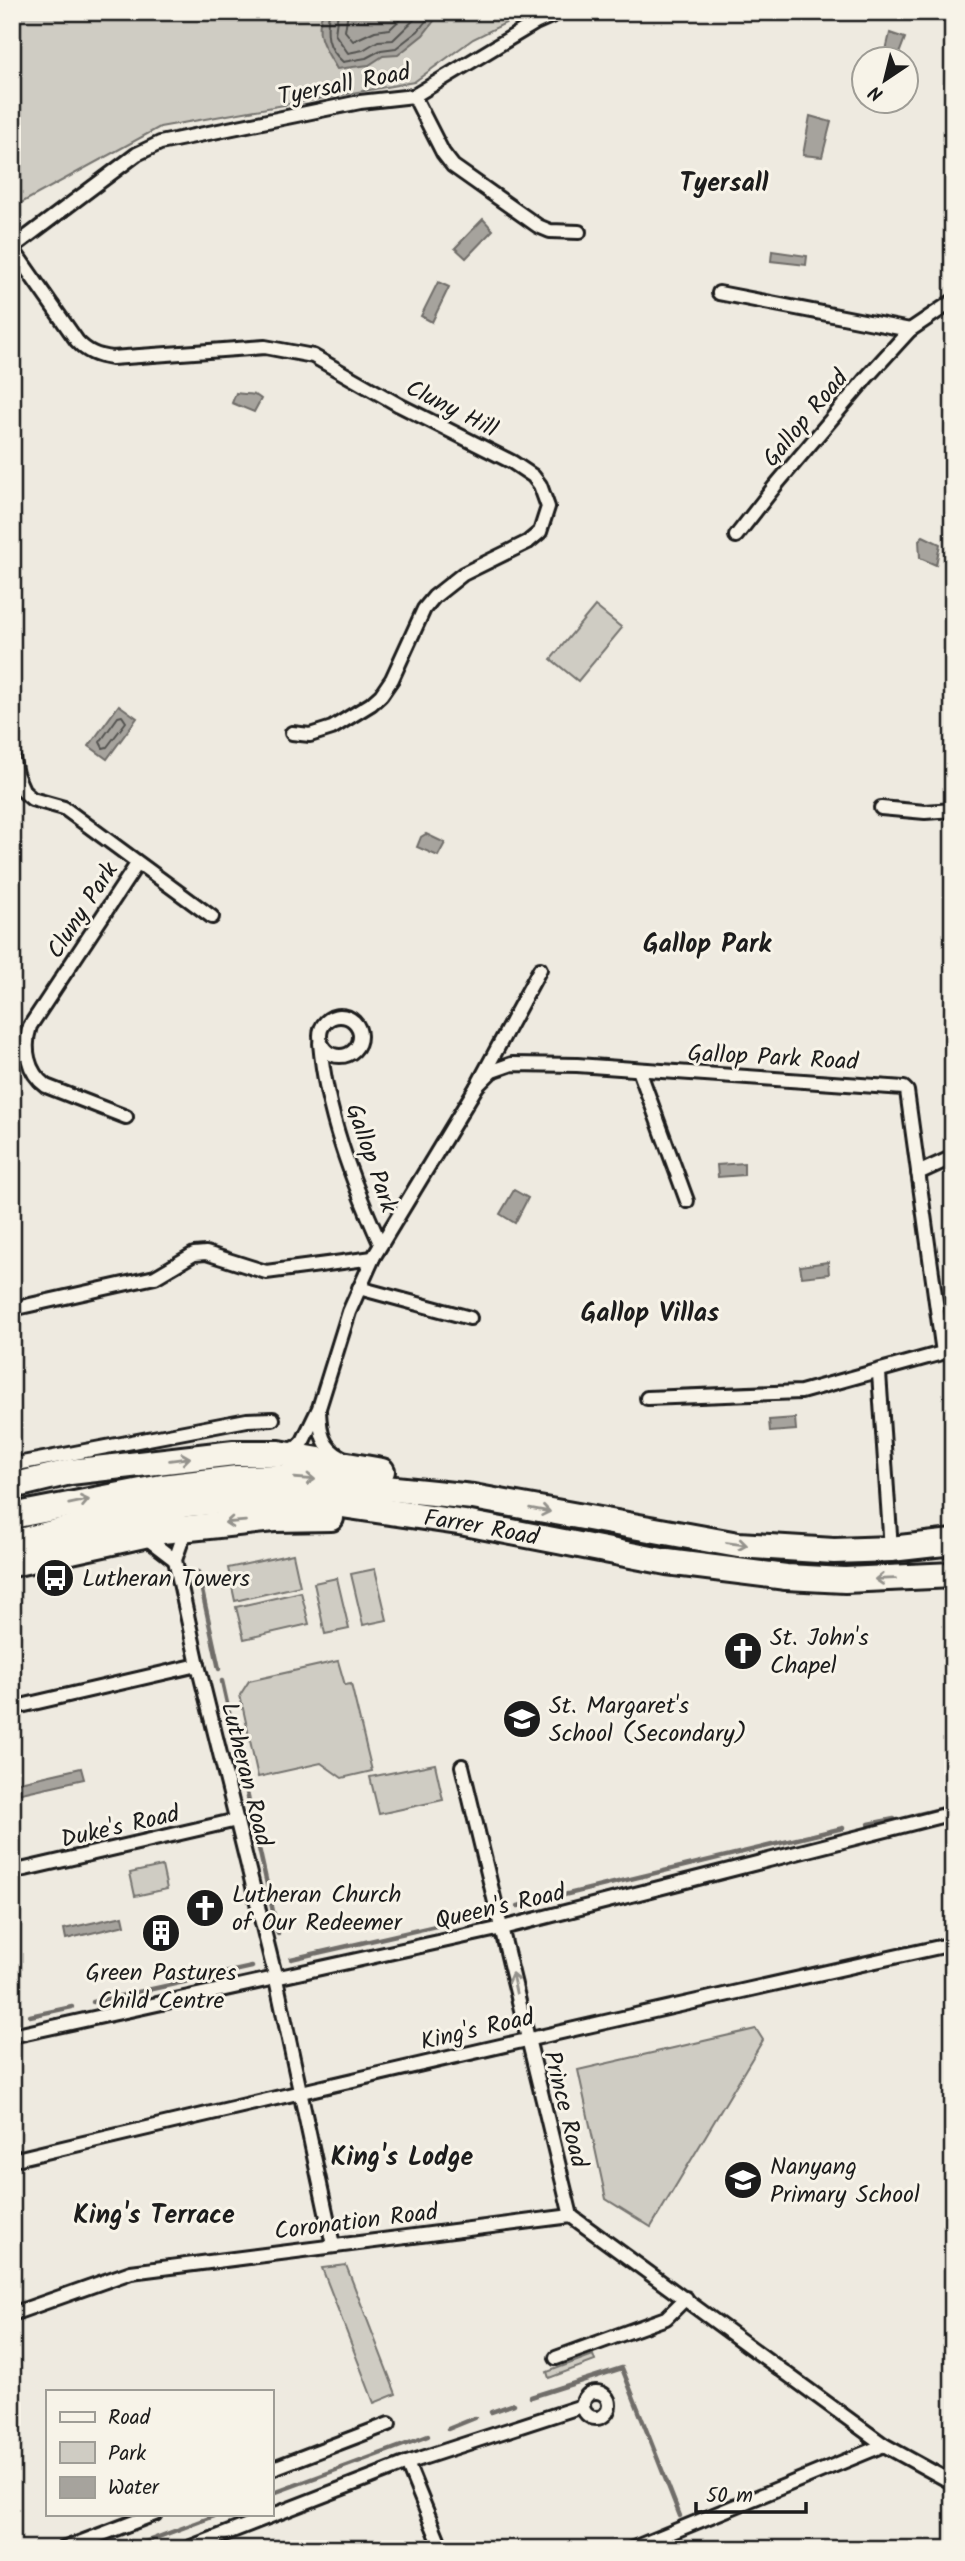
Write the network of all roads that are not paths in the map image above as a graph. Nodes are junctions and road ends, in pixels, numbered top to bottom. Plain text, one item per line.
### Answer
1 (560, 12) edge
2 (414, 96) junction
3 (579, 232) dead end
4 (12, 248) edge
5 (719, 293) dead end
6 (953, 301) edge
7 (910, 330) junction
8 (736, 536) dead end
9 (292, 733) dead end
10 (12, 754) edge
11 (881, 808) dead end
12 (953, 810) edge
13 (137, 864) junction
14 (212, 917) dead end
15 (540, 969) dead end
16 (320, 1043) junction
17 (347, 1056) junction
18 (639, 1070) junction
19 (327, 1085) junction
20 (477, 1086) junction
21 (126, 1117) dead end
22 (953, 1157) edge
23 (918, 1173) junction
24 (687, 1200) dead end
25 (380, 1243) junction
26 (373, 1258) junction
27 (359, 1288) junction
28 (12, 1309) edge
29 (470, 1318) dead end
30 (948, 1352) edge
31 (879, 1373) junction
32 (648, 1398) dead end
33 (319, 1408) junction
34 (273, 1419) dead end
35 (279, 1453) junction
36 (12, 1465) edge
37 (361, 1468) junction
38 (12, 1486) edge
39 (473, 1497) junction
40 (12, 1516) edge
41 (191, 1516) junction
42 (141, 1535) junction
43 (953, 1542) edge
44 (12, 1543) edge
45 (891, 1549) junction
46 (175, 1560) junction
47 (12, 1564) edge
48 (953, 1575) edge
49 (198, 1665) junction
50 (12, 1708) edge
51 (462, 1766) dead end
52 (953, 1813) edge
53 (237, 1820) junction
54 (12, 1872) edge
55 (502, 1928) junction
56 (953, 1944) edge
57 (276, 1979) junction
58 (12, 2036) edge
59 (527, 2038) junction
60 (299, 2093) junction
61 (12, 2160) edge
62 (571, 2216) junction
63 (333, 2245) junction
64 (686, 2298) junction
65 (12, 2314) edge
66 (556, 2358) dead end
67 (582, 2406) dead end
68 (389, 2424) dead end
69 (884, 2445) junction
70 (407, 2463) junction
71 (273, 2468) edge
72 (953, 2483) edge
73 (273, 2515) edge
74 (150, 2516) edge
75 (271, 2516) edge
76 (64, 2549) edge
77 (186, 2549) edge
78 (442, 2549) edge
79 (631, 2549) edge

1 - 2 street, Tyersall Road
2 - 3 street
2 - 4 street, Tyersall Road
4 - 9 street, Cluny Hill
5 - 7 street
6 - 7 street, Gallop Road
7 - 8 street, Gallop Road
10 - 13 street, Cluny Park
11 - 12 street
13 - 14 street, Cluny Park
13 - 21 street, Cluny Park
15 - 20 street, Gallop Park Road
16 - 17 street
16 - 17 street, Gallop Park
16 - 19 street, Gallop Park
17 - 19 street, Gallop Park
18 - 20 street, Gallop Park Road
18 - 23 street, Gallop Park Road
18 - 24 street
19 - 25 street, Gallop Park
20 - 25 street, Gallop Park Road
22 - 23 street
23 - 30 street
25 - 26 street, Gallop Park Road
26 - 27 street, Gallop Park Road
26 - 28 street
27 - 29 street
27 - 33 street, Gallop Park Road
30 - 31 street
31 - 32 street
31 - 45 street
33 - 35 street, Gallop Park Road
33 - 37 street, Gallop Park Road
34 - 36 street
35 - 37 highway
38 -> 35 highway
37 - 39 highway
40 -> 39 highway, Farrer Road
39 -> 45 highway, Farrer Road
41 - 42 highway
41 - 44 highway, Farrer Road
41 - 46 street
48 -> 41 highway, Farrer Road
42 - 46 street
42 - 47 highway
43 - 45 highway, Farrer Road
46 - 49 street, Lutheran Road
49 - 50 street
49 - 53 street, Lutheran Road
51 - 55 street, Prince Road
52 - 55 street, Queen's Road
53 - 54 street, Duke's Road
53 - 57 street, Lutheran Road
55 - 57 street, Queen's Road
59 -> 55 street, Prince Road
56 - 59 street, King's Road
57 - 58 street, Queen's Road
57 - 60 street, Lutheran Road
59 - 60 street, King's Road
59 - 62 street, Prince Road
60 - 61 street, King's Road
60 - 63 street, Lutheran Road
62 - 63 street, Coronation Road
62 - 64 street
63 - 65 street, Coronation Road
64 - 66 street
64 - 69 street
67 - 70 street
68 - 71 street
69 - 72 street
69 - 79 street
70 - 73 street
70 - 78 street
74 - 76 street
75 - 77 street

